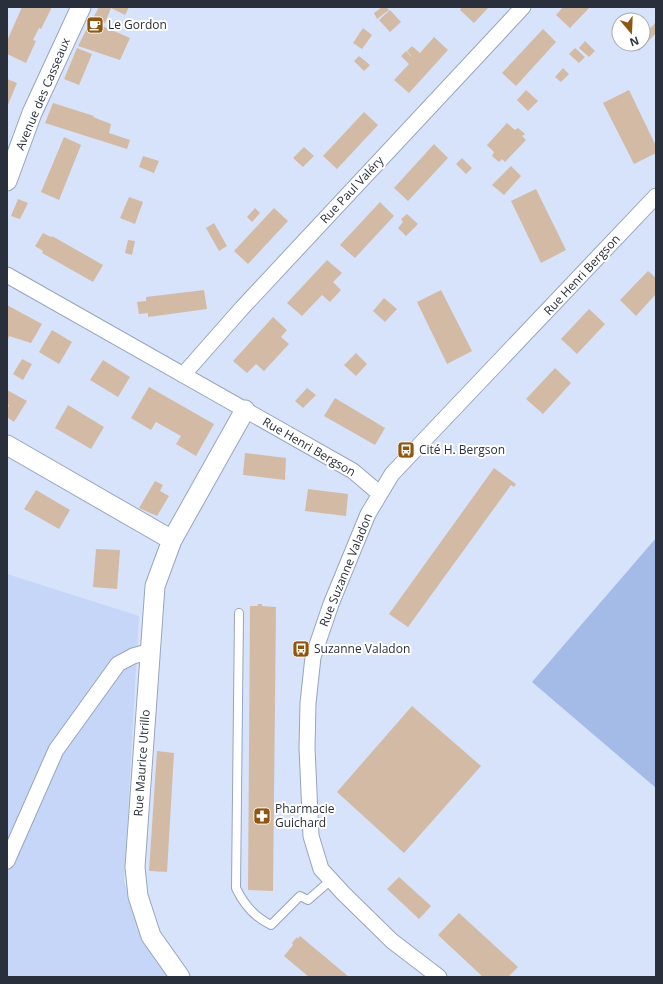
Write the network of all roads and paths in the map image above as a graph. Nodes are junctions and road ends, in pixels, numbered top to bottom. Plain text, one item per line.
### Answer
1 (81, 7) edge
2 (523, 7) edge
3 (7, 181) edge
4 (656, 196) edge
5 (7, 275) edge
6 (183, 375) junction
7 (245, 410) junction
8 (7, 445) edge
9 (380, 494) junction
10 (172, 540) junction
11 (239, 613) dead end
12 (151, 651) junction
13 (7, 861) edge
14 (331, 880) junction
15 (180, 977) edge
16 (438, 977) edge

1 - 3 street, Avenue des Casseaux
2 - 6 street, Rue Paul Valéry
4 - 9 street, Rue Henri Bergson
5 - 6 street, Rue Henri Bergson
6 - 7 street, Rue Henri Bergson
7 - 9 street, Rue Henri Bergson
7 - 10 street, Rue Maurice Utrillo
8 - 10 street
9 - 14 street, Rue Suzanne Valadon
10 - 12 street, Rue Maurice Utrillo
11 - 14 lane
12 - 13 street
12 - 15 street, Rue Maurice Utrillo
14 - 16 street, Rue Suzanne Valadon

